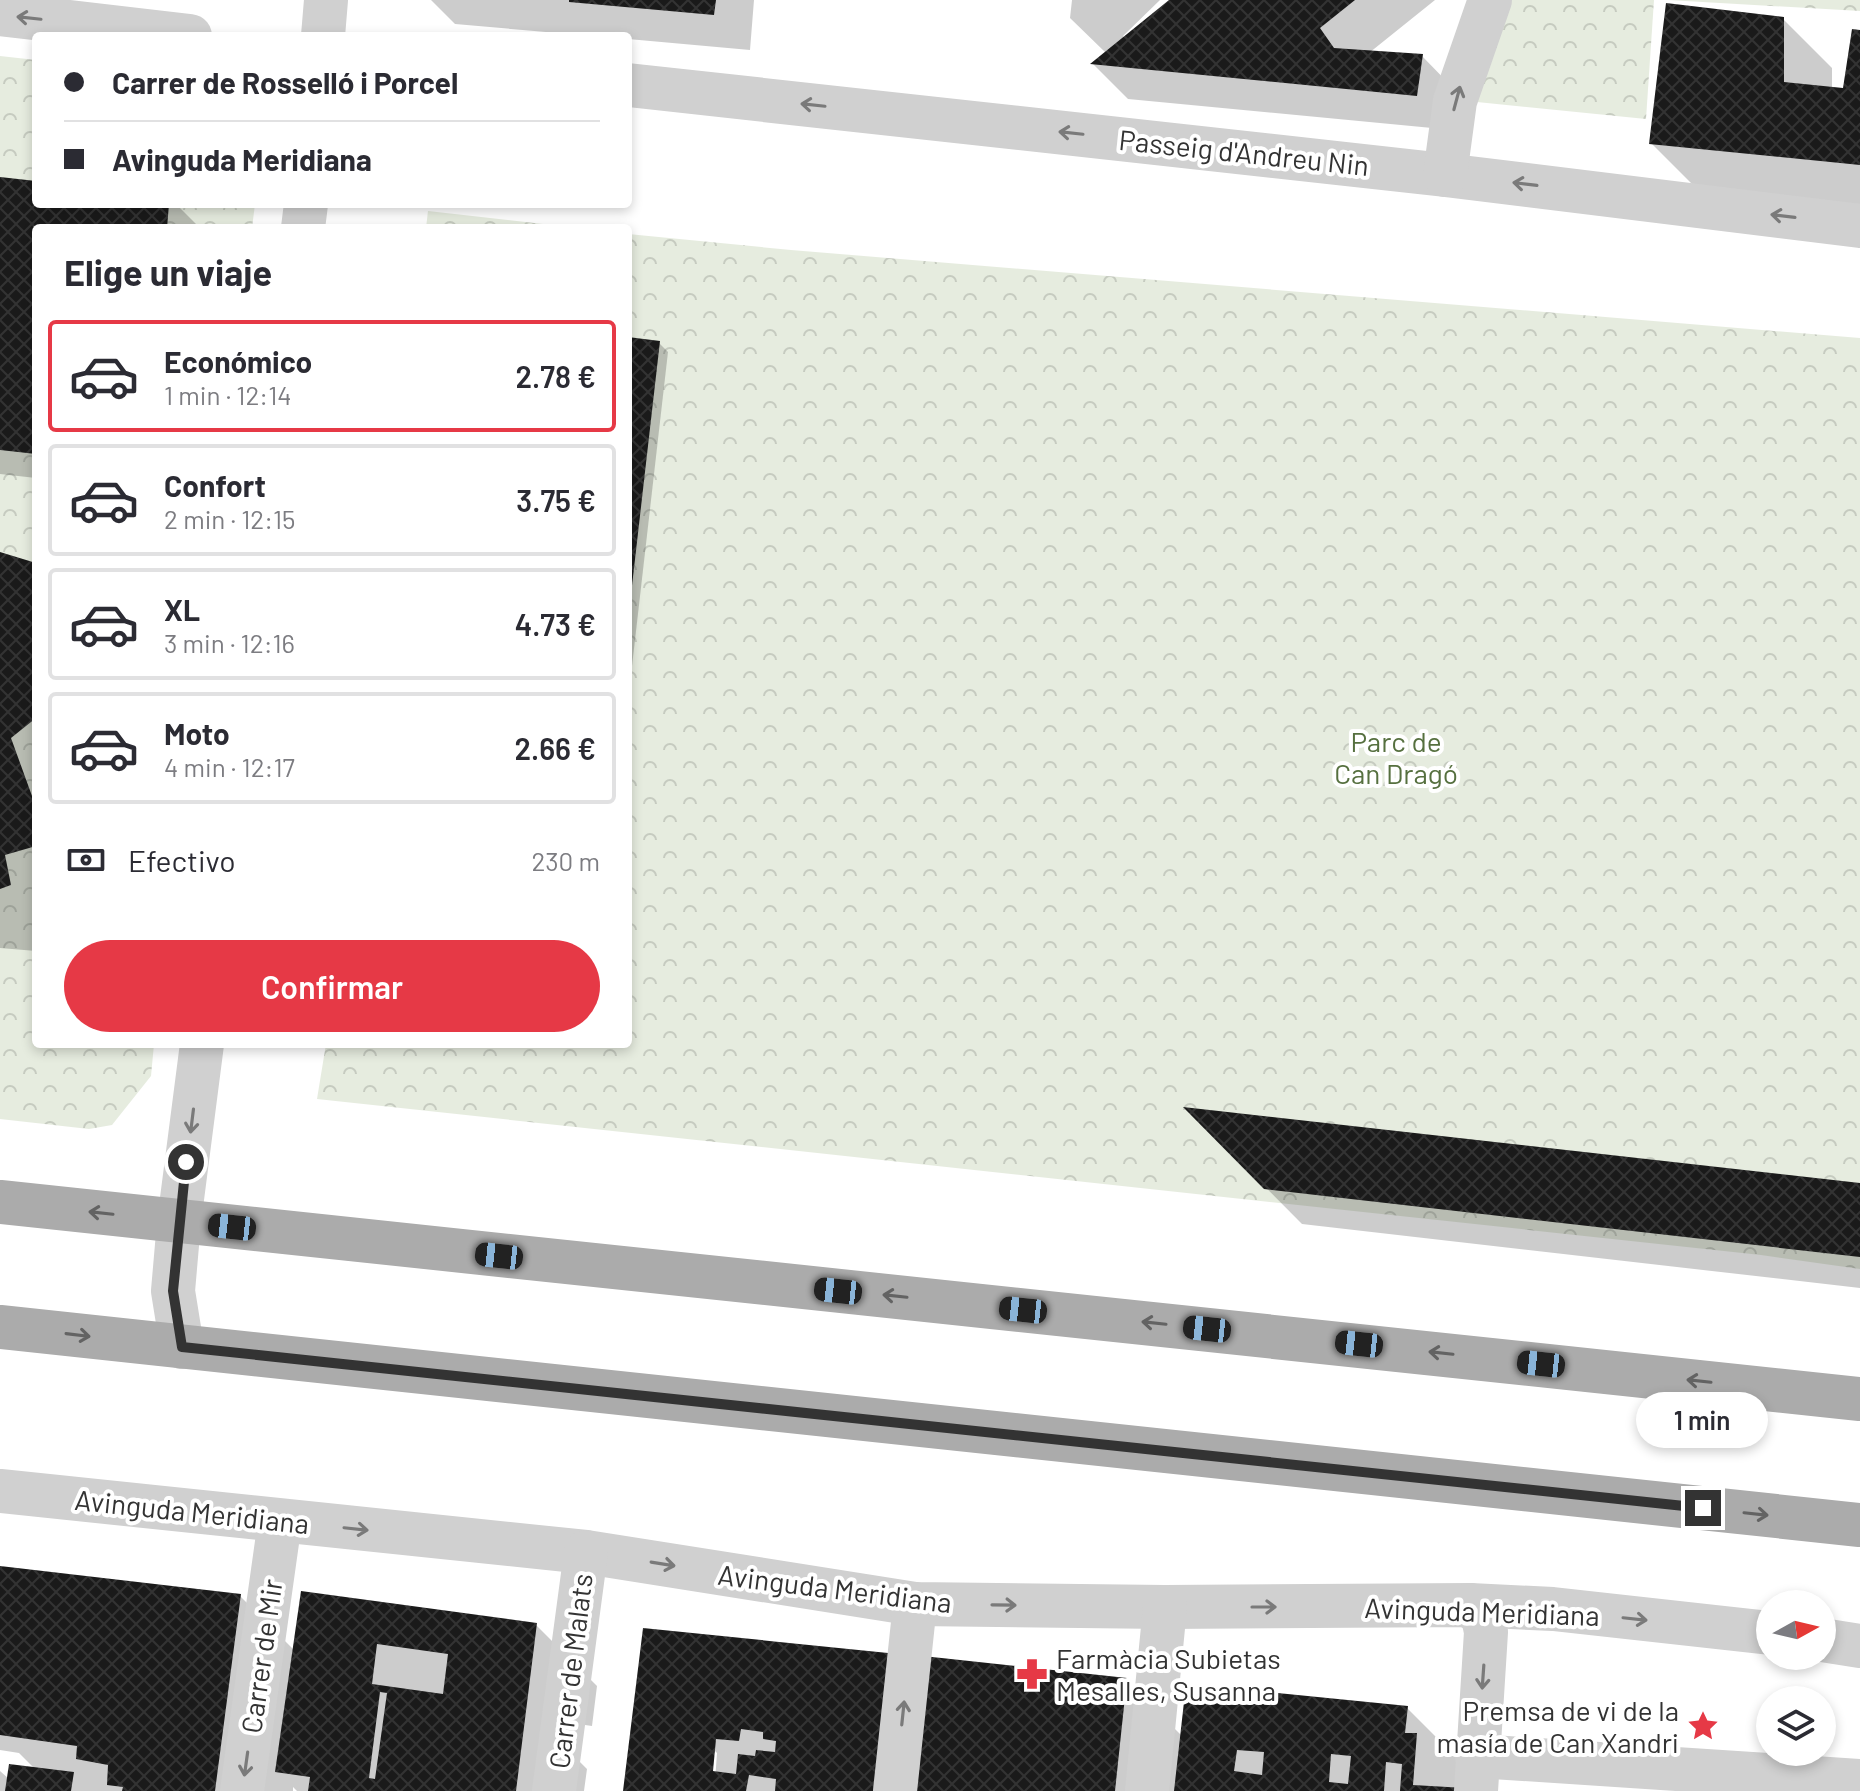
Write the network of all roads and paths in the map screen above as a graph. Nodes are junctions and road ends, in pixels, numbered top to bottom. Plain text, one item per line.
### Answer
1 (326, 0) edge
2 (1490, 0) edge
3 (0, 14) edge
4 (155, 32) edge
5 (323, 32) edge
6 (632, 85) edge
7 (1445, 175) junction
8 (1860, 226) edge
9 (201, 1048) edge
10 (0, 1202) edge
11 (179, 1222) junction
12 (0, 1327) edge
13 (182, 1347) junction
14 (1860, 1399) edge
15 (0, 1491) edge
16 (280, 1521) junction
17 (1860, 1525) edge
18 (586, 1552) junction
19 (915, 1604) junction
20 (1470, 1605) junction
21 (1165, 1607) junction
22 (1756, 1631) edge
23 (1836, 1642) edge
24 (1860, 1646) edge
25 (1476, 1773) edge
26 (1860, 1781) edge
27 (1799, 1784) edge
28 (242, 1791) edge
29 (554, 1791) edge
30 (895, 1791) edge
31 (1147, 1791) edge

1 - 5 street
7 -> 2 street
4 -> 3 street
7 -> 6 street, Passeig d'Andreu Nin
8 -> 7 street, Passeig d'Andreu Nin
9 -> 11 street
11 -> 10 main road
11 - 13 street
14 -> 11 main road
12 -> 13 main road
13 -> 17 main road
15 - 16 street, Avinguda Meridiana
16 -> 18 street, Avinguda Meridiana
16 -> 28 street, Carrer de Mir
18 -> 19 street, Avinguda Meridiana
18 - 29 street, Carrer de Malats
19 -> 21 street, Avinguda Meridiana
30 -> 19 street
21 -> 20 street, Avinguda Meridiana
20 -> 22 street, Avinguda Meridiana
20 -> 25 street
21 - 31 street
23 - 24 street
25 - 27 street
26 - 27 street

